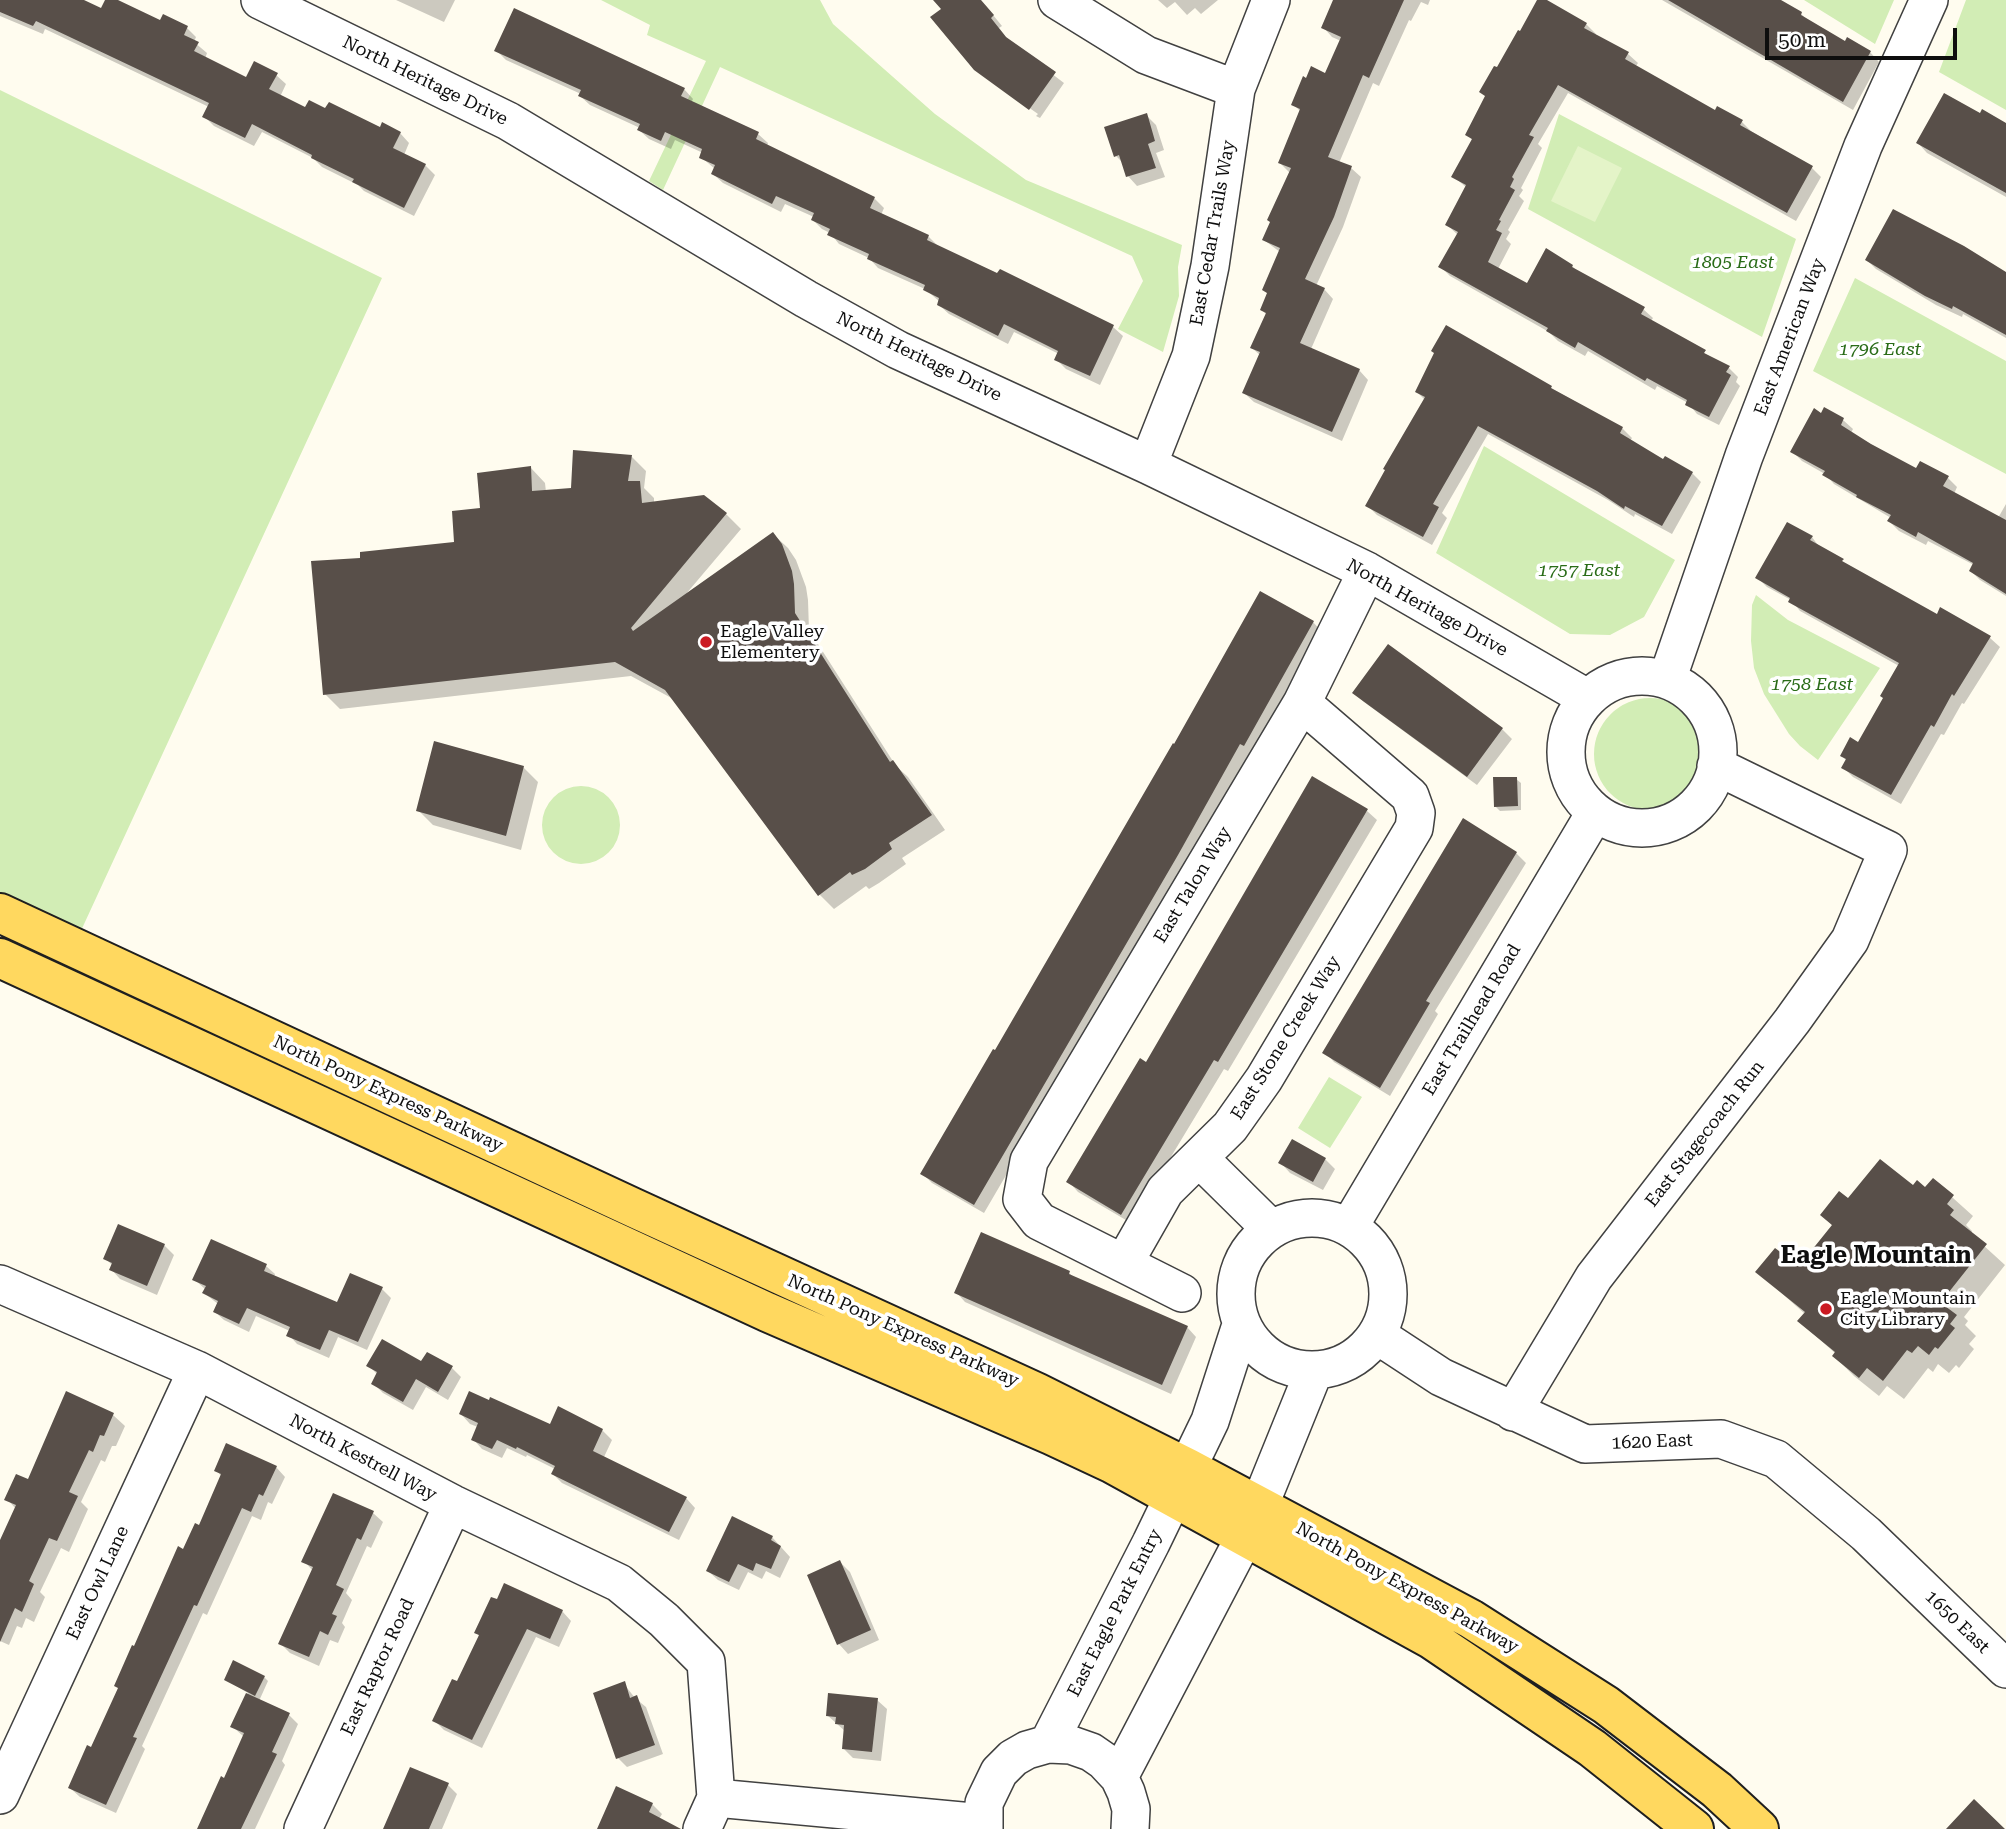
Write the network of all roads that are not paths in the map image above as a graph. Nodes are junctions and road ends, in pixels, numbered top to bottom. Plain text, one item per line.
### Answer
1 (1057, 0) edge
2 (1271, 0) edge
3 (1929, 0) edge
4 (281, 5) edge
5 (1236, 89) junction
6 (1148, 465) junction
7 (1367, 571) junction
8 (1667, 680) junction
9 (1587, 698) junction
10 (1302, 703) junction
11 (1716, 766) junction
12 (1595, 813) junction
13 (0, 913) edge
14 (0, 958) edge
15 (1199, 1158) junction
16 (1349, 1227) junction
17 (1271, 1229) junction
18 (1124, 1263) junction
19 (0, 1284) edge
20 (1182, 1293) dead end
21 (1241, 1325) junction
22 (1377, 1335) junction
23 (197, 1370) junction
24 (1314, 1371) junction
25 (1513, 1412) junction
26 (1180, 1482) junction
27 (453, 1504) junction
28 (1253, 1521) junction
29 (1908, 1575) joint
30 (2006, 1669) edge
31 (1048, 1744) junction
32 (1119, 1777) junction
33 (0, 1795) edge
34 (709, 1814) edge
35 (983, 1826) edge
36 (303, 1829) edge
37 (1130, 1829) edge
38 (1694, 1829) edge
39 (1759, 1829) edge

1 - 5 street
2 - 5 street, East Cedar Trails Way
3 - 8 street, East American Way
4 - 6 street, North Heritage Drive
5 - 6 street, East Cedar Trails Way
6 - 7 street, North Heritage Drive
7 - 9 street, North Heritage Drive
7 - 10 street, East Talon Way
8 - 9 street
8 - 11 street
9 - 12 street
10 - 15 street, East Stone Creek Way
10 - 18 street, East Talon Way
11 - 12 street
11 - 25 street, East Stagecoach Run
12 - 16 street, East Trailhead Road
13 - 26 main road, North Pony Express Parkway
14 - 26 main road, North Pony Express Parkway
15 - 17 street
15 - 18 street, East Stone Creek Way
16 - 17 street
16 - 22 street
17 - 21 street
18 - 20 street
19 - 23 street, North Kestrell Way
21 - 24 street
21 - 26 street
22 - 24 street
22 - 25 street, 1620 East
23 - 27 street, North Kestrell Way
23 - 33 street, East Owl Lane
24 - 28 street
25 - 29 street, 1620 East
26 - 28 main road, North Pony Express Parkway
26 - 31 street, East Eagle Park Entry
27 - 34 street, North Kestrell Way
27 - 36 street, East Raptor Road
28 - 32 street
28 - 38 main road, North Pony Express Parkway
28 - 39 main road, North Pony Express Parkway
29 - 30 street, 1650 East
31 - 32 street
31 - 35 street
32 - 37 street
34 - 35 street

